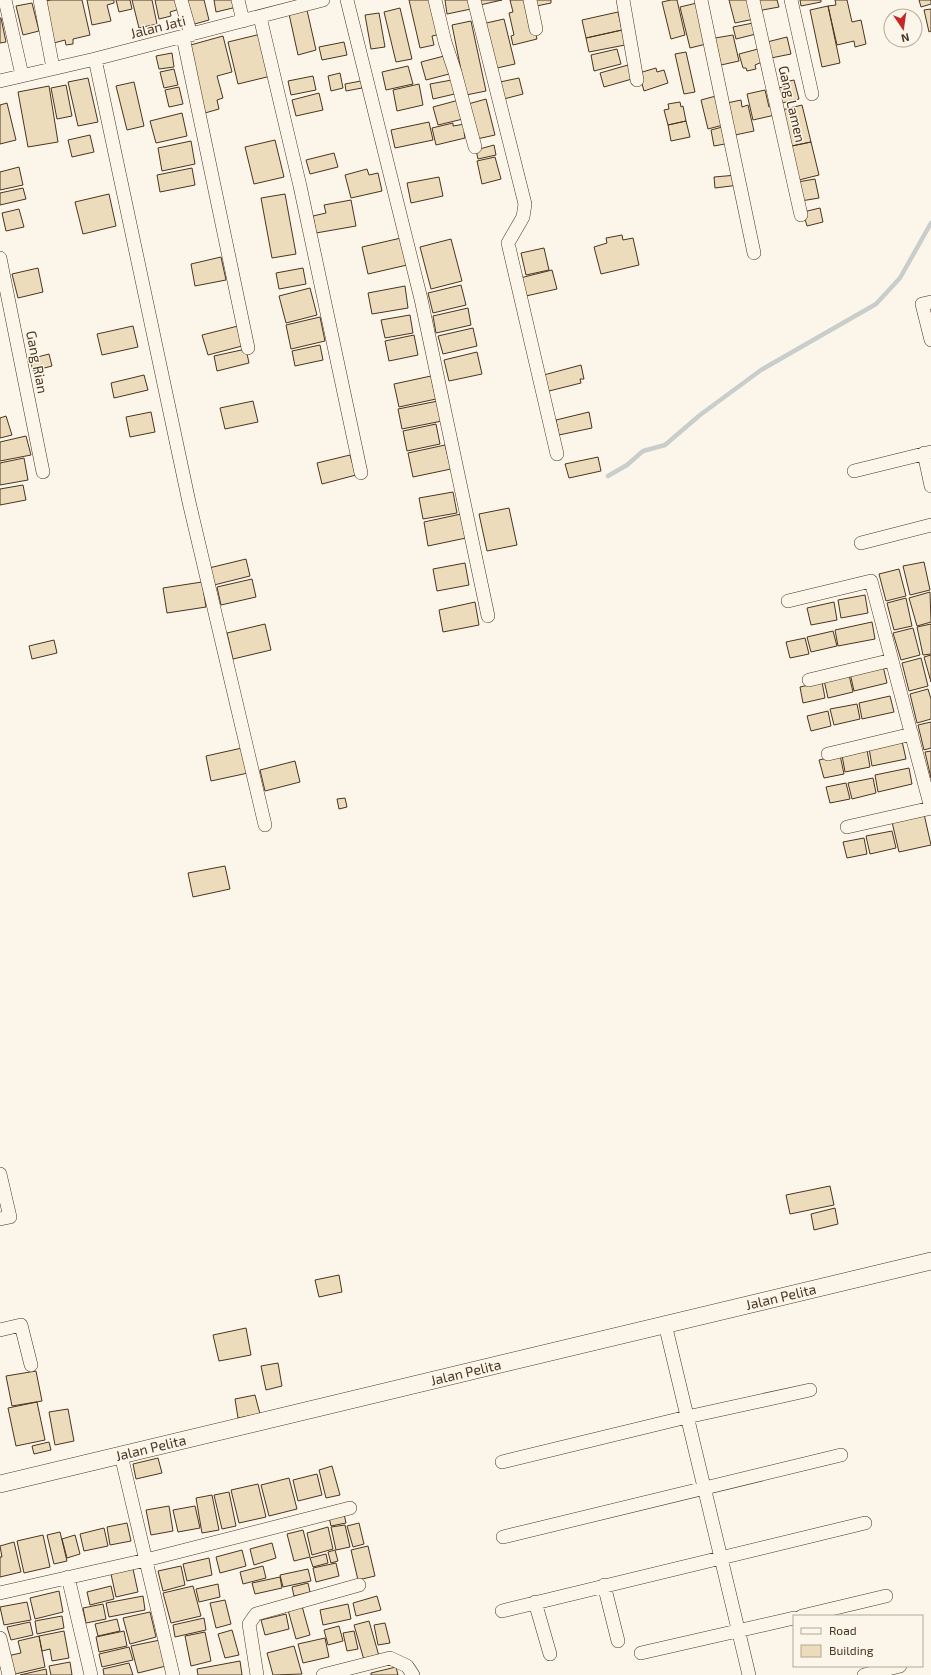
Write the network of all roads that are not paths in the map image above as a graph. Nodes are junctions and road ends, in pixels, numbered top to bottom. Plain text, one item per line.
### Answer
1 (5, 0) edge
2 (40, 0) edge
3 (181, 0) edge
4 (238, 0) edge
5 (323, 0) edge
6 (347, 0) edge
7 (435, 0) edge
8 (474, 0) edge
9 (530, 0) edge
10 (623, 0) edge
11 (701, 0) edge
12 (753, 0) edge
13 (791, 0) edge
14 (280, 6) edge
15 (260, 17) junction
16 (243, 21) junction
17 (536, 29) dead end
18 (187, 36) junction
19 (95, 59) junction
20 (53, 68) junction
21 (22, 75) junction
22 (637, 80) dead end
23 (0, 81) edge
24 (812, 94) dead end
25 (475, 147) dead end
26 (801, 215) dead end
27 (754, 253) dead end
28 (0, 258) edge
29 (931, 302) edge
30 (931, 340) edge
31 (248, 348) dead end
32 (928, 452) edge
33 (557, 454) dead end
34 (854, 471) dead end
35 (43, 472) dead end
36 (361, 472) dead end
37 (931, 486) edge
38 (931, 525) edge
39 (861, 543) dead end
40 (788, 601) dead end
41 (488, 616) dead end
42 (892, 660) junction
43 (809, 680) dead end
44 (912, 734) junction
45 (828, 754) dead end
46 (930, 802) edge
47 (265, 825) dead end
48 (847, 827) dead end
49 (0, 1174) edge
50 (0, 1219) edge
51 (931, 1261) edge
52 (665, 1324) junction
53 (0, 1330) edge
54 (31, 1365) dead end
55 (810, 1390) dead end
56 (687, 1417) junction
57 (122, 1455) junction
58 (841, 1455) dead end
59 (502, 1462) dead end
60 (0, 1484) edge
61 (704, 1488) junction
62 (350, 1508) dead end
63 (865, 1524) dead end
64 (503, 1537) dead end
65 (721, 1558) junction
66 (146, 1560) junction
67 (68, 1577) junction
68 (359, 1585) dead end
69 (604, 1585) junction
70 (0, 1593) edge
71 (886, 1596) dead end
72 (535, 1602) junction
73 (502, 1611) dead end
74 (806, 1615) edge
75 (793, 1618) edge
76 (738, 1632) junction
77 (0, 1638) edge
78 (618, 1641) dead end
79 (550, 1654) dead end
80 (641, 1654) dead end
81 (896, 1667) edge
82 (328, 1674) edge
83 (9, 1675) edge
84 (90, 1675) edge
85 (173, 1675) edge
86 (257, 1675) edge
87 (413, 1675) edge
88 (749, 1675) edge
89 (864, 1675) edge

1 - 21 street
2 - 20 street
3 - 18 street
4 - 16 street
5 - 14 street, Jalan Jati
6 - 41 street
7 - 25 street
8 - 33 street
9 - 17 street
10 - 22 street
11 - 27 street
12 - 26 street, Gang Lamen
13 - 24 street
14 - 15 street, Jalan Jati
15 - 16 street, Jalan Jati
15 - 36 street
16 - 18 street, Jalan Jati
18 - 19 street, Jalan Jati
18 - 31 street
19 - 20 street, Jalan Jati
19 - 47 street
20 - 21 street, Jalan Jati
21 - 23 street, Jalan Jati
28 - 35 street, Gang Rian
29 - 30 street
32 - 34 street
32 - 37 street
38 - 39 street
40 - 42 street
42 - 43 street
42 - 44 street
44 - 45 street
44 - 46 street
46 - 48 street
49 - 50 street
51 - 52 street, Jalan Pelita
52 - 56 street
52 - 57 street, Jalan Pelita
53 - 54 street
55 - 56 street
56 - 59 street
56 - 61 street
57 - 60 street, Jalan Pelita
57 - 66 street
58 - 61 street
61 - 64 street
61 - 65 street
62 - 66 street
63 - 65 street
65 - 69 street
65 - 76 street
66 - 67 street
66 - 85 street
67 - 70 street
67 - 84 street
68 - 86 street
69 - 72 street
69 - 78 street
71 - 74 street
72 - 73 street
72 - 79 street
75 - 76 street
76 - 80 street
76 - 88 street
77 - 83 street
81 - 89 street
82 - 87 street

